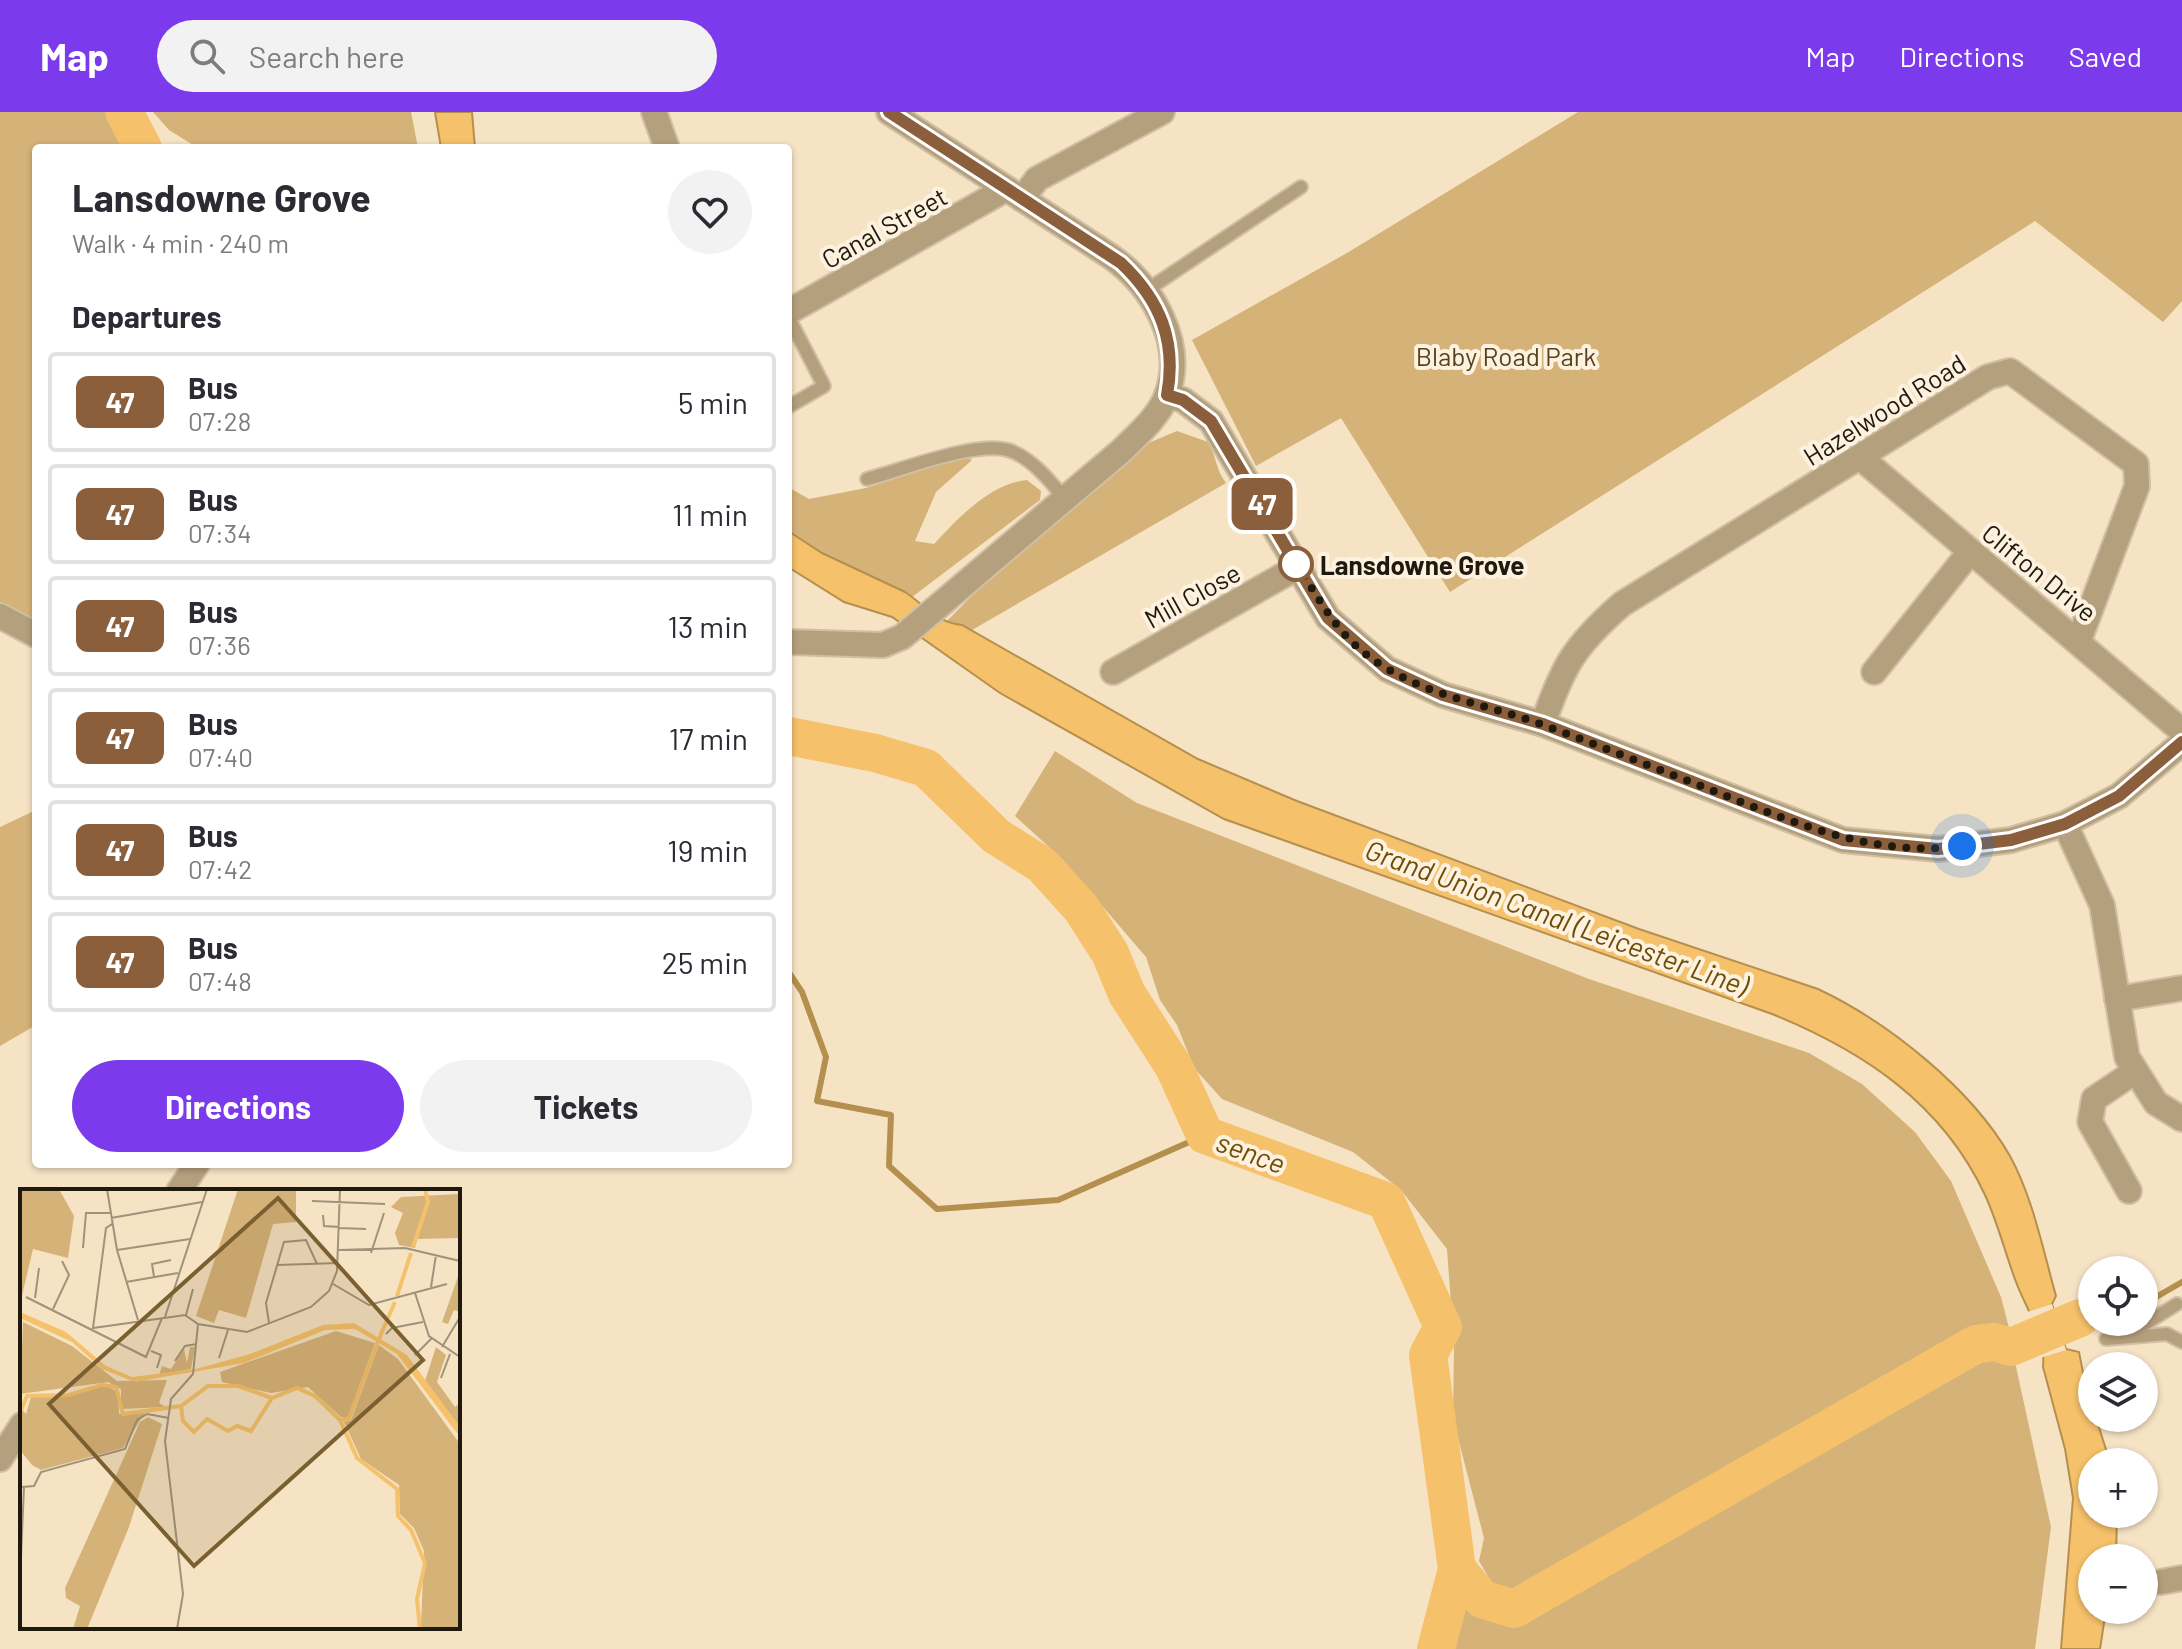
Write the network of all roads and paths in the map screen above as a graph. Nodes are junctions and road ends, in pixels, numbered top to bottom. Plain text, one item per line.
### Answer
1 (654, 112) edge
2 (889, 112) edge
3 (1162, 112) edge
4 (666, 144) edge
5 (1301, 187) dead end
6 (1014, 194) junction
7 (1147, 290) junction
8 (792, 312) edge
9 (792, 322) edge
10 (1167, 395) junction
11 (792, 405) edge
12 (1861, 458) junction
13 (867, 479) dead end
14 (1065, 499) junction
15 (1970, 552) junction
16 (1298, 567) junction
17 (0, 616) edge
18 (32, 633) edge
19 (2079, 640) junction
20 (792, 642) edge
21 (1113, 672) dead end
22 (1874, 672) dead end
23 (1543, 724) junction
24 (2182, 731) edge
25 (2182, 743) edge
26 (2065, 824) junction
27 (2182, 988) edge
28 (2117, 999) junction
29 (2134, 1072) junction
30 (2182, 1119) edge
31 (194, 1168) edge
32 (180, 1189) edge
33 (2129, 1191) dead end
34 (2177, 1304) dead end
35 (2158, 1316) edge
36 (2158, 1335) edge
37 (2137, 1336) edge
38 (2106, 1339) dead end
39 (2182, 1342) edge
40 (20, 1428) edge
41 (0, 1459) edge

1 - 4 street
2 - 6 street
3 - 6 street, Canal Street
5 - 7 lane
6 - 7 street
6 - 8 street, Canal Street
7 - 10 street
9 - 11 lane
10 - 14 street
10 - 16 street
12 - 15 street, Clifton Drive
12 - 19 street, Hazelwood Road
12 - 23 street, Hazelwood Road
13 - 14 lane
14 - 20 street
15 - 19 street, Clifton Drive
15 - 22 street
16 - 21 street, Mill Close
16 - 23 street
17 - 18 street
19 - 24 street, Clifton Drive
23 - 26 street
25 - 26 street
26 - 28 street
27 - 28 street
28 - 29 street
29 - 30 street
29 - 33 street
31 - 32 street
34 - 35 lane
36 - 39 lane
37 - 38 lane
40 - 41 street

